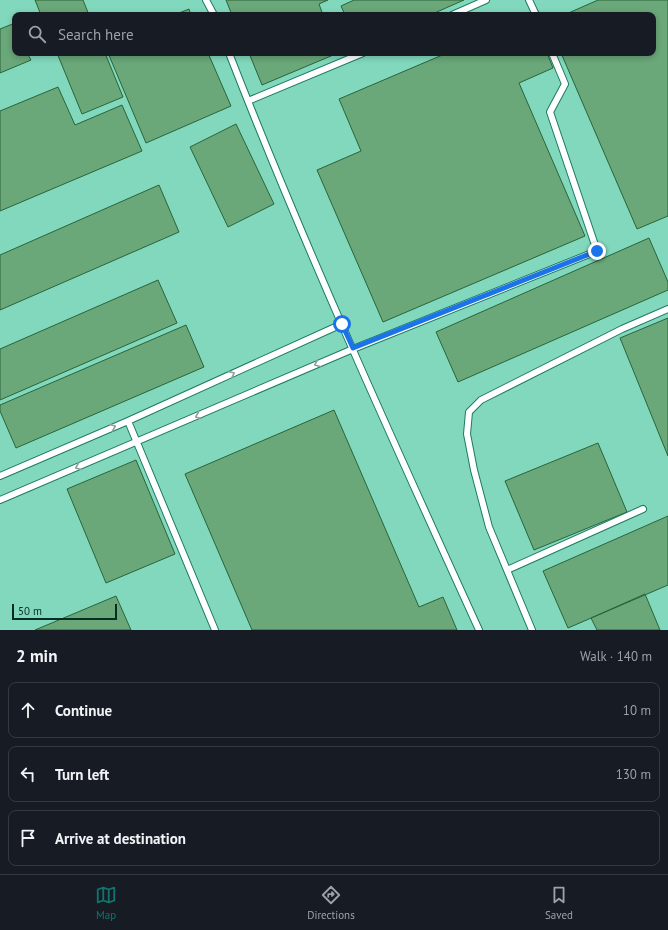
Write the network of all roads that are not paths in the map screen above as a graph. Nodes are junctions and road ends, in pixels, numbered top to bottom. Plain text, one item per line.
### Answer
1 (206, 0) edge
2 (530, 0) edge
3 (483, 1) edge
4 (212, 12) edge
5 (459, 12) edge
6 (535, 12) edge
7 (230, 56) edge
8 (356, 56) edge
9 (553, 56) edge
10 (248, 101) junction
11 (668, 309) edge
12 (342, 324) junction
13 (353, 348) junction
14 (128, 421) junction
15 (138, 442) junction
16 (0, 476) edge
17 (0, 500) edge
18 (643, 509) dead end
19 (507, 570) junction
20 (215, 630) edge
21 (479, 630) edge
22 (532, 630) edge

1 - 4 lane
2 - 6 lane
3 - 5 lane
7 - 10 lane
8 - 10 lane
9 - 13 lane
10 - 12 lane
11 - 19 lane
12 - 13 lane
14 -> 12 lane
13 -> 15 lane
13 - 21 lane
14 - 15 lane
16 -> 14 lane
15 -> 17 lane
15 - 20 lane
18 - 19 lane
19 - 22 lane

